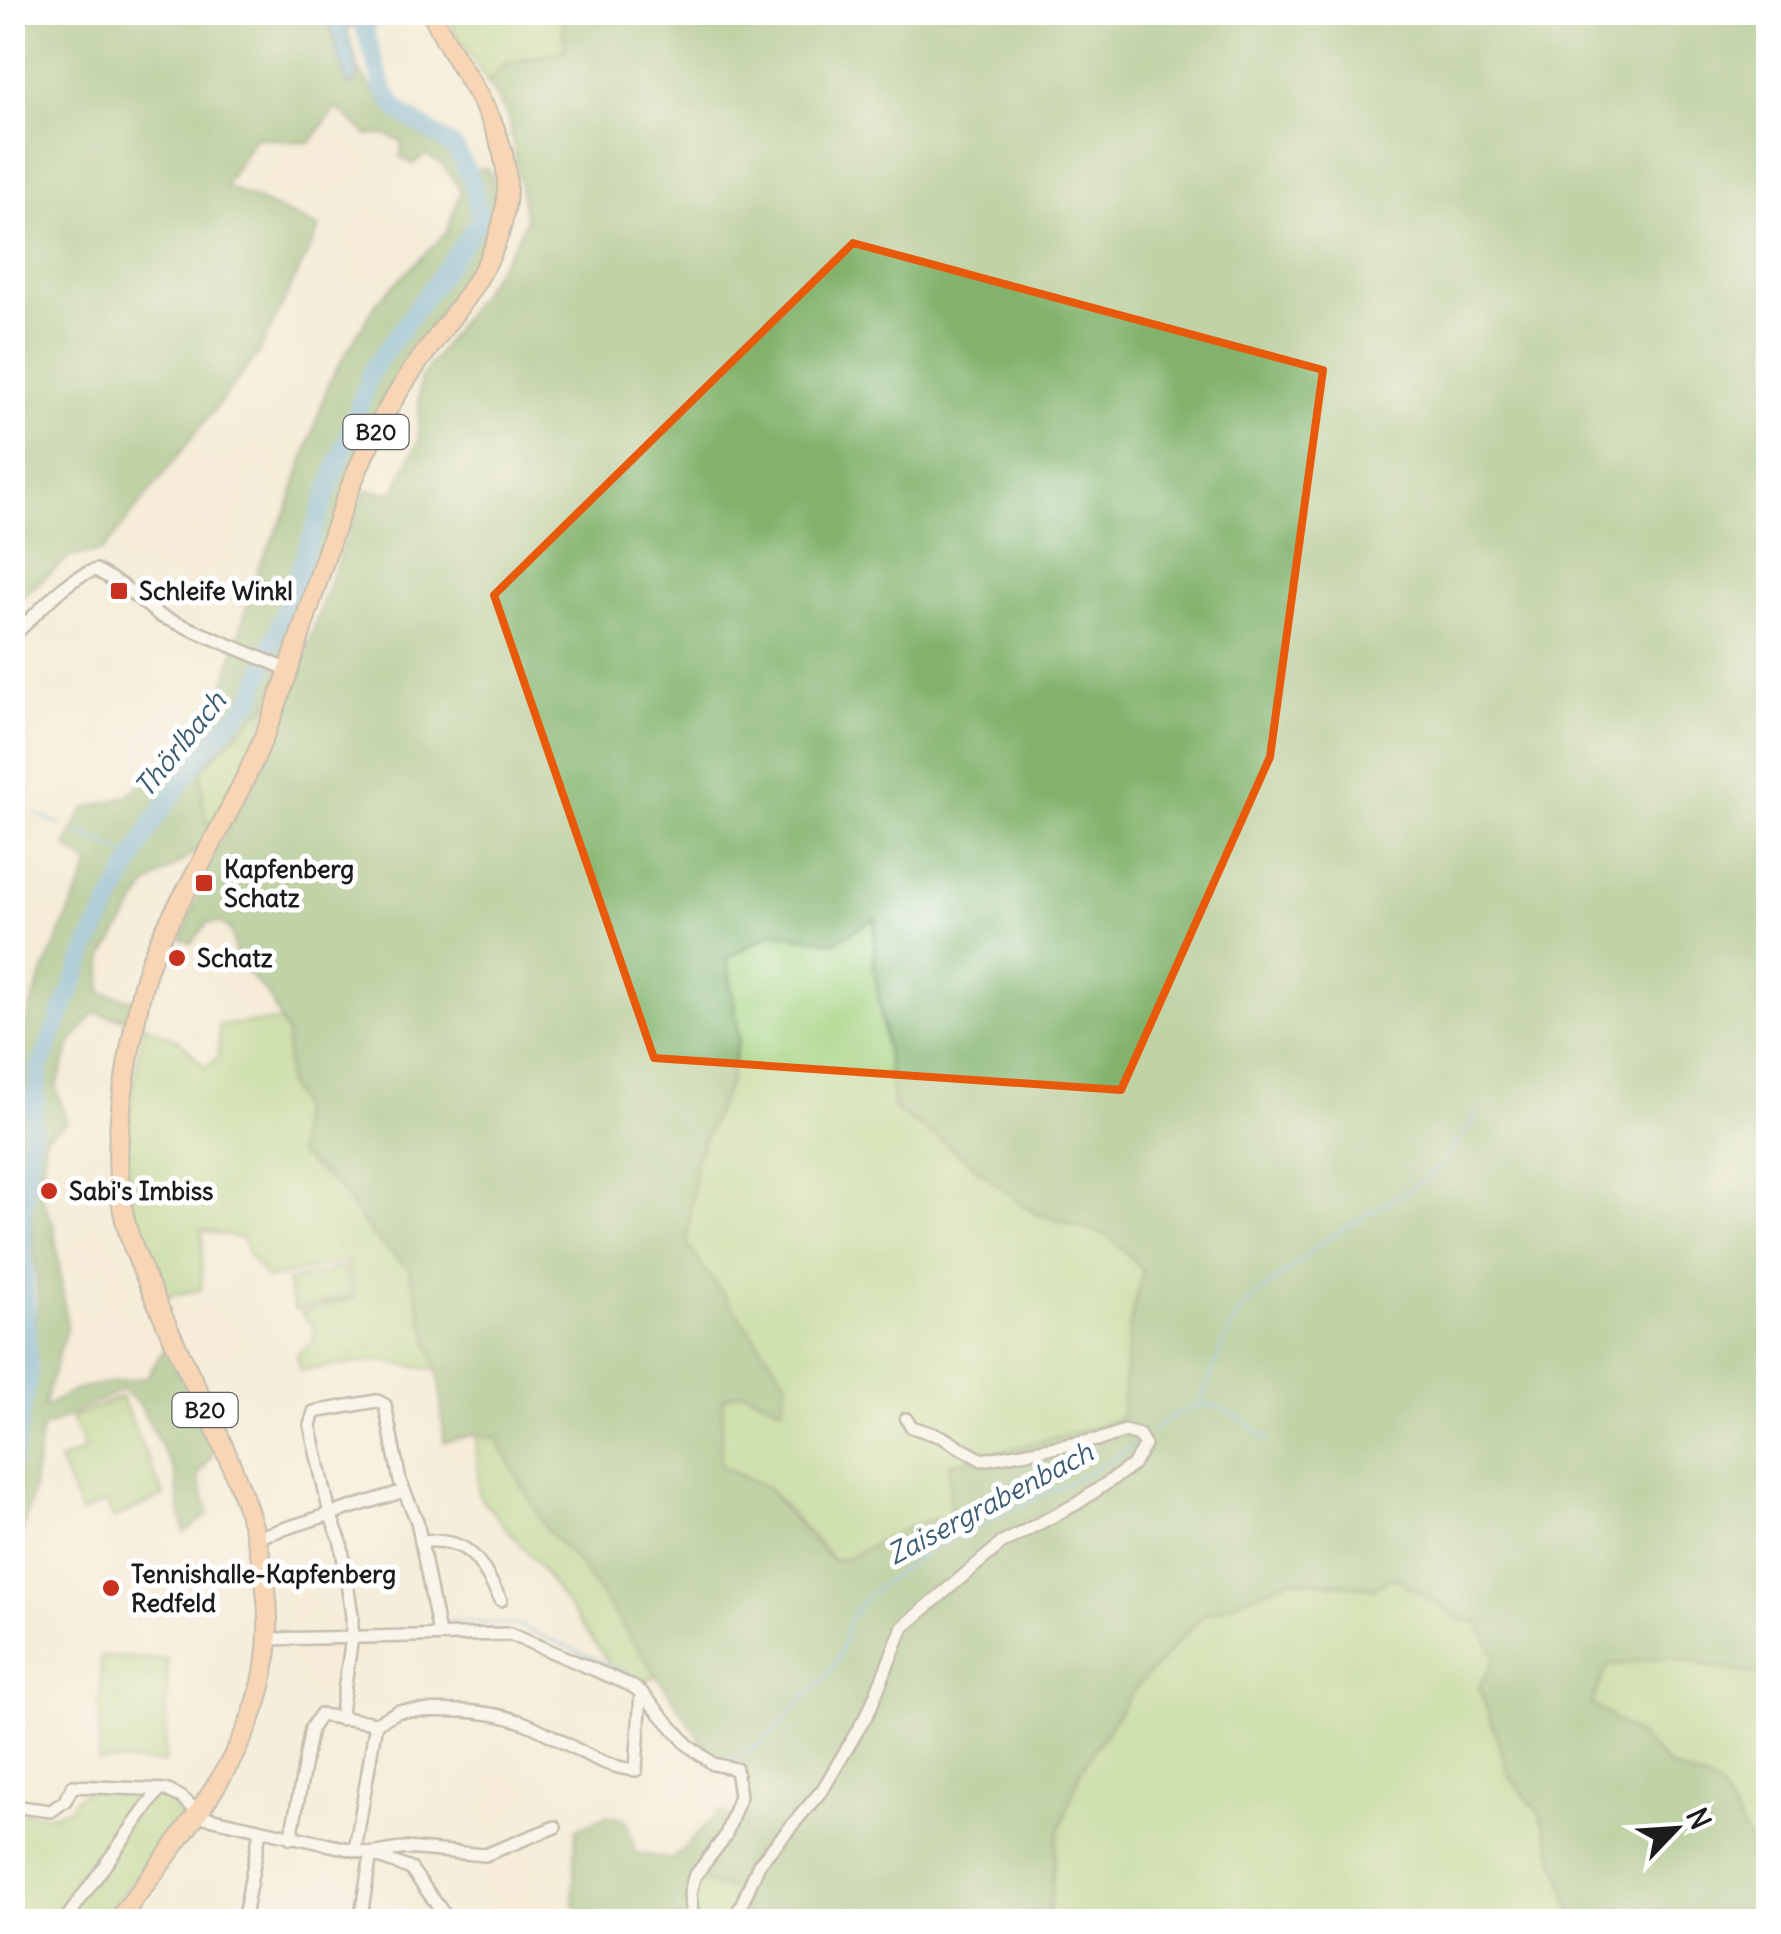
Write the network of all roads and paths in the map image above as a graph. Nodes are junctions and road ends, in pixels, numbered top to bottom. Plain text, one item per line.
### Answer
1 (432, 12) edge
2 (12, 637) edge
3 (287, 668) junction
4 (906, 1419) dead end
5 (404, 1491) junction
6 (330, 1514) junction
7 (258, 1536) junction
8 (421, 1541) junction
9 (501, 1600) dead end
10 (439, 1634) junction
11 (352, 1637) junction
12 (268, 1639) junction
13 (640, 1692) junction
14 (340, 1719) junction
15 (376, 1723) junction
16 (159, 1790) junction
17 (12, 1806) edge
18 (198, 1812) junction
19 (555, 1828) dead end
20 (260, 1831) junction
21 (292, 1838) junction
22 (355, 1850) junction
23 (372, 1854) junction
24 (361, 1917) edge
25 (64, 1922) edge
26 (116, 1922) edge
27 (244, 1922) edge
28 (381, 1922) edge
29 (450, 1922) edge
30 (692, 1922) edge
31 (734, 1922) edge

1 - 3 main road, B20
2 - 3 street
3 - 7 main road, B20
4 - 31 street
5 - 6 street
5 - 6 street
5 - 8 street
6 - 7 street
6 - 11 street
7 - 12 main road, B20
8 - 9 street
8 - 10 street
10 - 11 street
10 - 13 street
11 - 12 street
11 - 14 street
12 - 18 main road, B20
13 - 15 street
13 - 30 street
14 - 15 street
14 - 21 street
15 - 22 street
16 - 17 street
16 - 18 street
16 - 25 street
18 - 20 street
18 - 26 main road, B20
19 - 23 street
20 - 21 street
20 - 27 street
21 - 22 street
22 - 23 street
23 - 24 street
23 - 29 street
24 - 28 street

